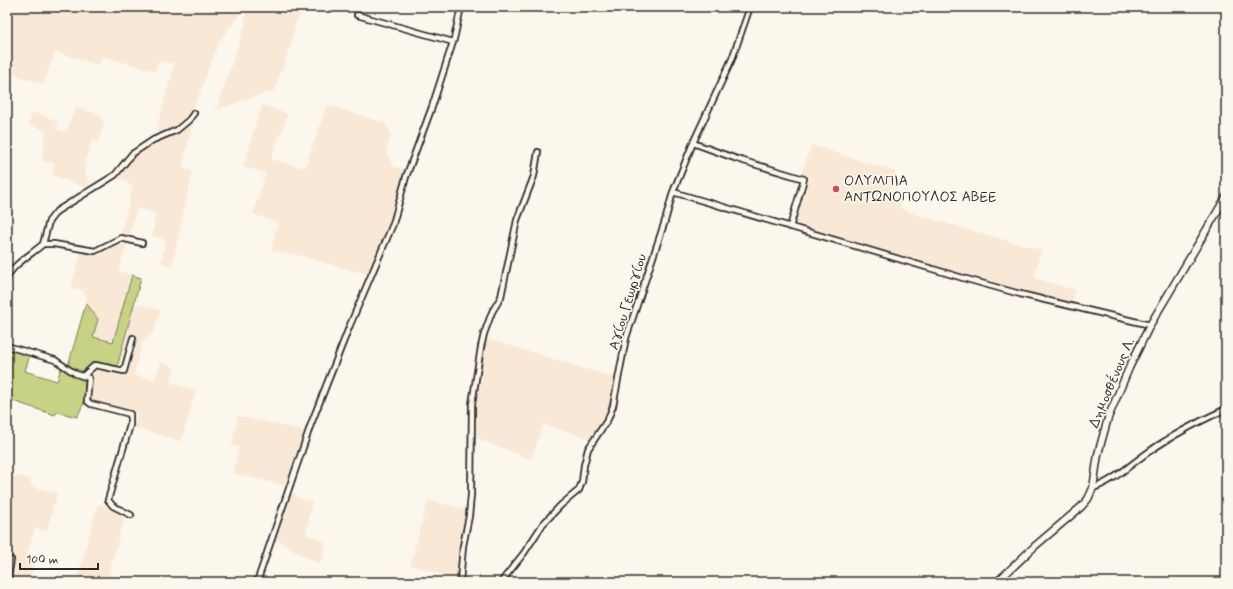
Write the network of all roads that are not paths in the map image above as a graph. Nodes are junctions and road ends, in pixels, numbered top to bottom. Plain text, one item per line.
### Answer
1 (461, 7) edge
2 (750, 7) edge
3 (357, 15) dead end
4 (453, 42) junction
5 (194, 112) dead end
6 (693, 142) junction
7 (538, 152) dead end
8 (673, 192) junction
9 (1226, 197) edge
10 (790, 227) junction
11 (43, 244) junction
12 (142, 244) dead end
13 (7, 278) edge
14 (1150, 326) junction
15 (133, 338) dead end
16 (7, 346) edge
17 (83, 376) junction
18 (1226, 409) edge
19 (1093, 488) junction
20 (131, 515) dead end
21 (7, 559) edge
22 (7, 582) edge
23 (257, 582) edge
24 (460, 582) edge
25 (501, 582) edge
26 (997, 582) edge

1 - 4 street
2 - 6 street, Αγίου Γεωργίου
3 - 4 street
4 - 23 street
5 - 11 street
6 - 8 street, Αγίου Γεωργίου
6 - 10 street
7 - 24 street
8 - 10 street
8 - 25 street, Αγίου Γεωργίου
9 - 14 street, Δημοσθένους Λ.
10 - 14 street
11 - 12 street
11 - 13 street
14 - 19 street, Δημοσθένους Λ.
15 - 17 street
16 - 17 street
17 - 20 street
18 - 19 street
19 - 26 street, Δημοσθένους Λ.
21 - 22 street

